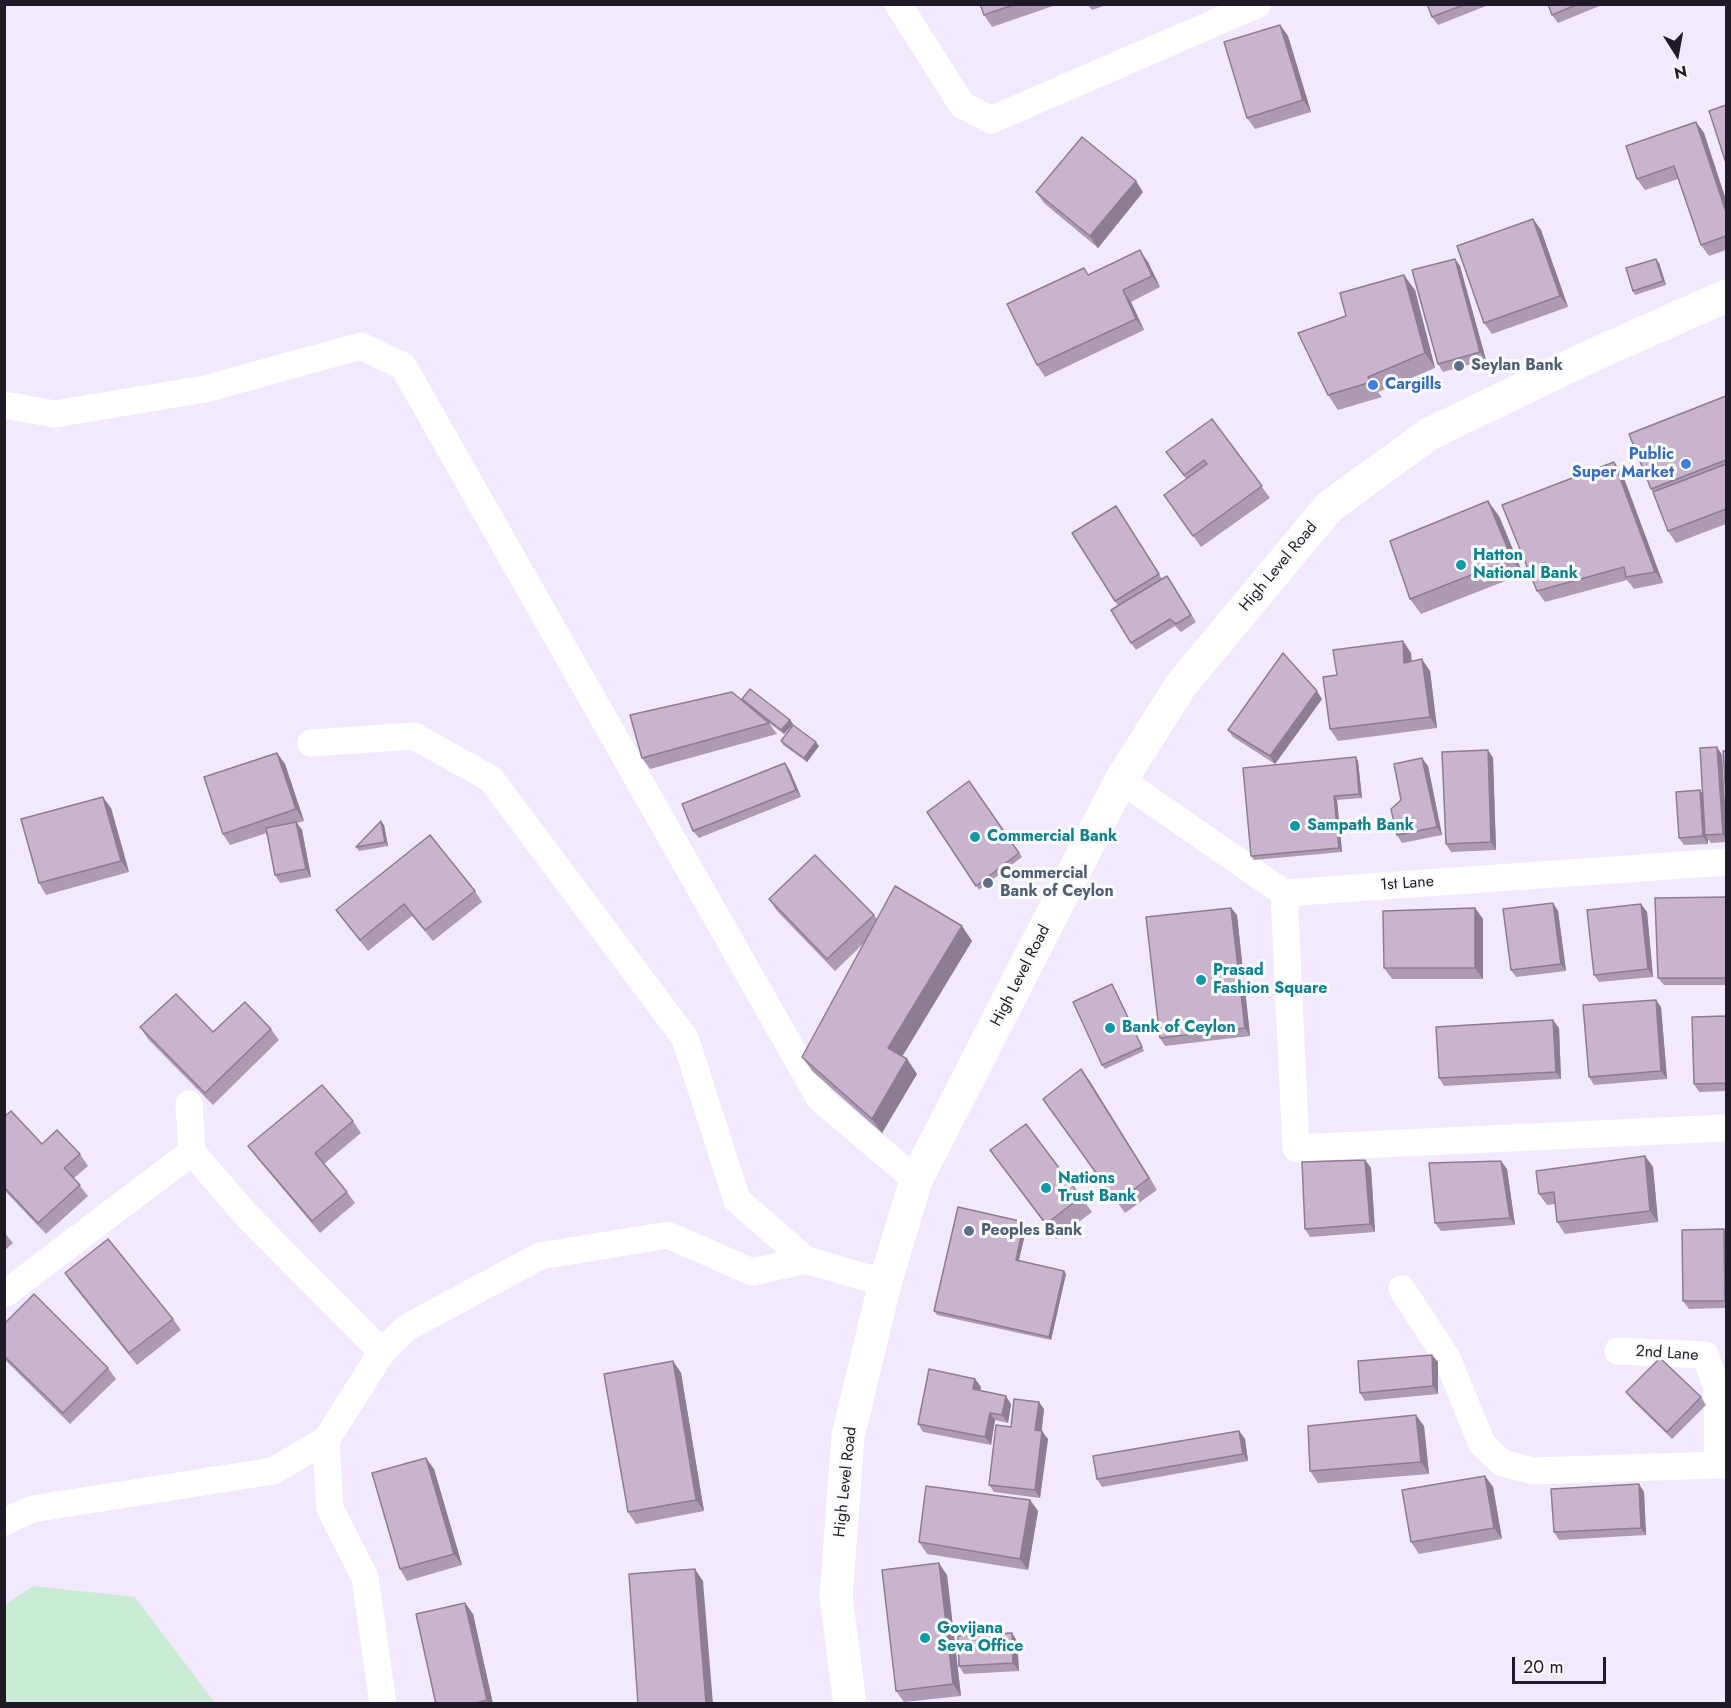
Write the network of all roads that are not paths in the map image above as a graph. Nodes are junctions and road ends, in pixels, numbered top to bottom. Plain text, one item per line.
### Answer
1 (898, 4) edge
2 (1258, 4) edge
3 (1726, 297) edge
4 (4, 405) edge
5 (311, 743) dead end
6 (1121, 780) junction
7 (1726, 862) edge
8 (1284, 893) junction
9 (189, 1104) dead end
10 (1726, 1128) edge
11 (192, 1152) junction
12 (916, 1180) junction
13 (806, 1260) junction
14 (885, 1284) junction
15 (1402, 1289) dead end
16 (6, 1293) edge
17 (1617, 1351) dead end
18 (382, 1352) junction
19 (326, 1440) junction
20 (1722, 1465) edge
21 (4, 1522) edge
22 (383, 1704) edge
23 (850, 1704) edge

1 - 2 street
3 - 6 highway, High Level Road
4 - 12 street
5 - 13 street
6 - 8 street
6 - 12 highway, High Level Road
7 - 8 street, 1st Lane
8 - 10 street
9 - 11 street
11 - 16 street
11 - 18 street
12 - 14 highway, High Level Road
13 - 14 street
13 - 18 street
14 - 23 highway, High Level Road
15 - 20 street
17 - 20 street, 2nd Lane
18 - 19 street
19 - 21 street
19 - 22 street

